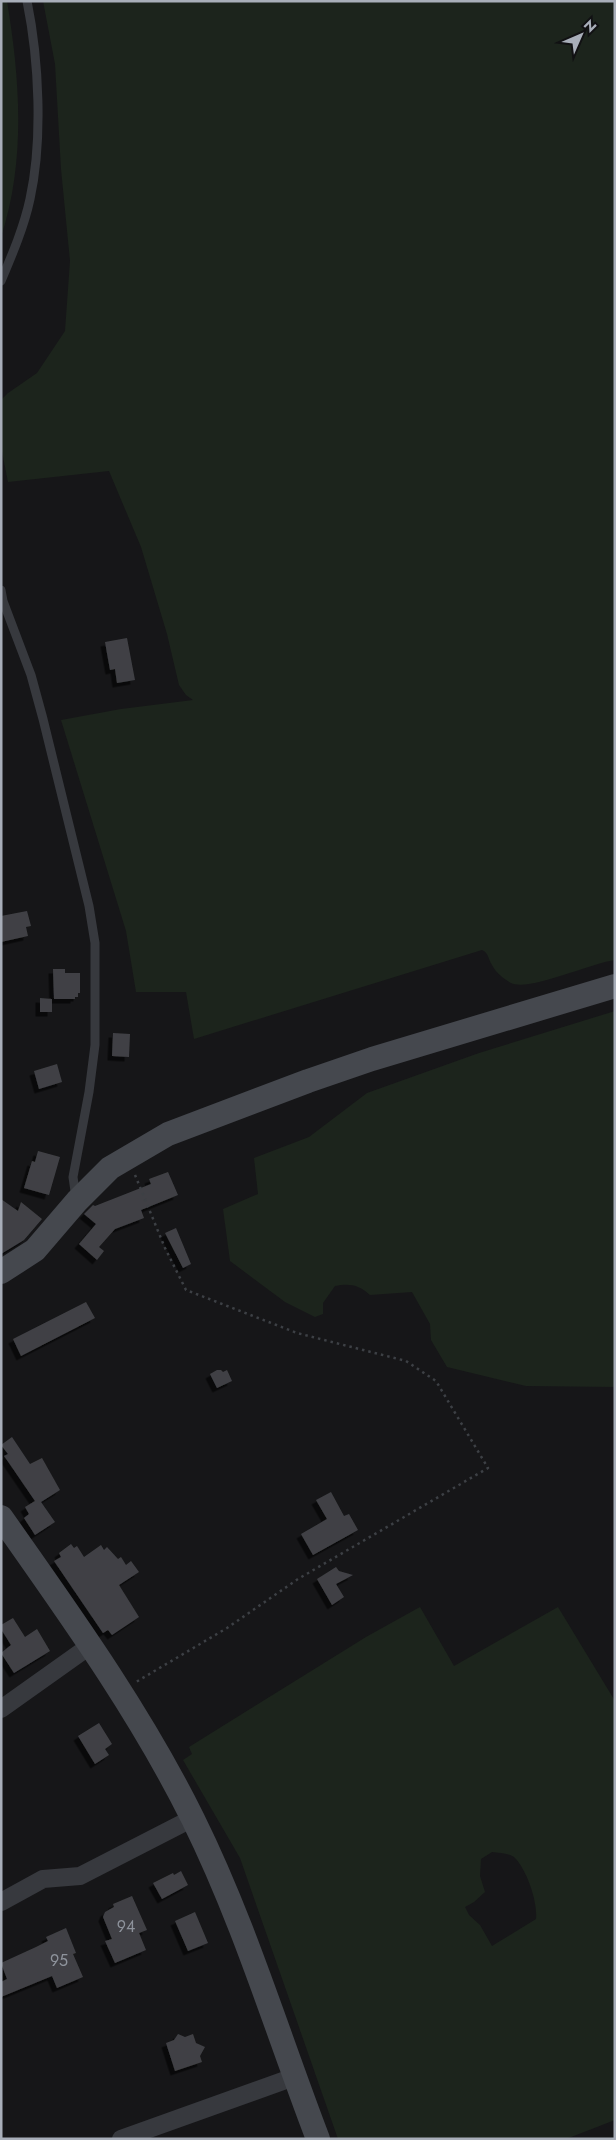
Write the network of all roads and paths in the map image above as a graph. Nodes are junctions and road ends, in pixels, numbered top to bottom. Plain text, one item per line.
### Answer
1 (27, 1) edge
2 (1, 282) edge
3 (1, 590) edge
4 (615, 986) edge
5 (128, 1158) junction
6 (77, 1201) junction
7 (1, 1272) edge
8 (1, 1517) edge
9 (91, 1645) junction
10 (120, 1691) junction
11 (1, 1709) edge
12 (193, 1818) junction
13 (1, 1902) edge
14 (294, 2077) junction
15 (157, 2132) edge
16 (121, 2139) edge
17 (318, 2139) edge

1 - 2 lane
3 - 6 lane
4 - 5 street
5 - 6 street
5 - 10 path
6 - 7 street
8 - 9 street
9 - 10 street
9 - 11 street
10 - 12 street
12 - 13 street
12 - 14 street
14 - 15 street
14 - 17 street
15 - 16 street

